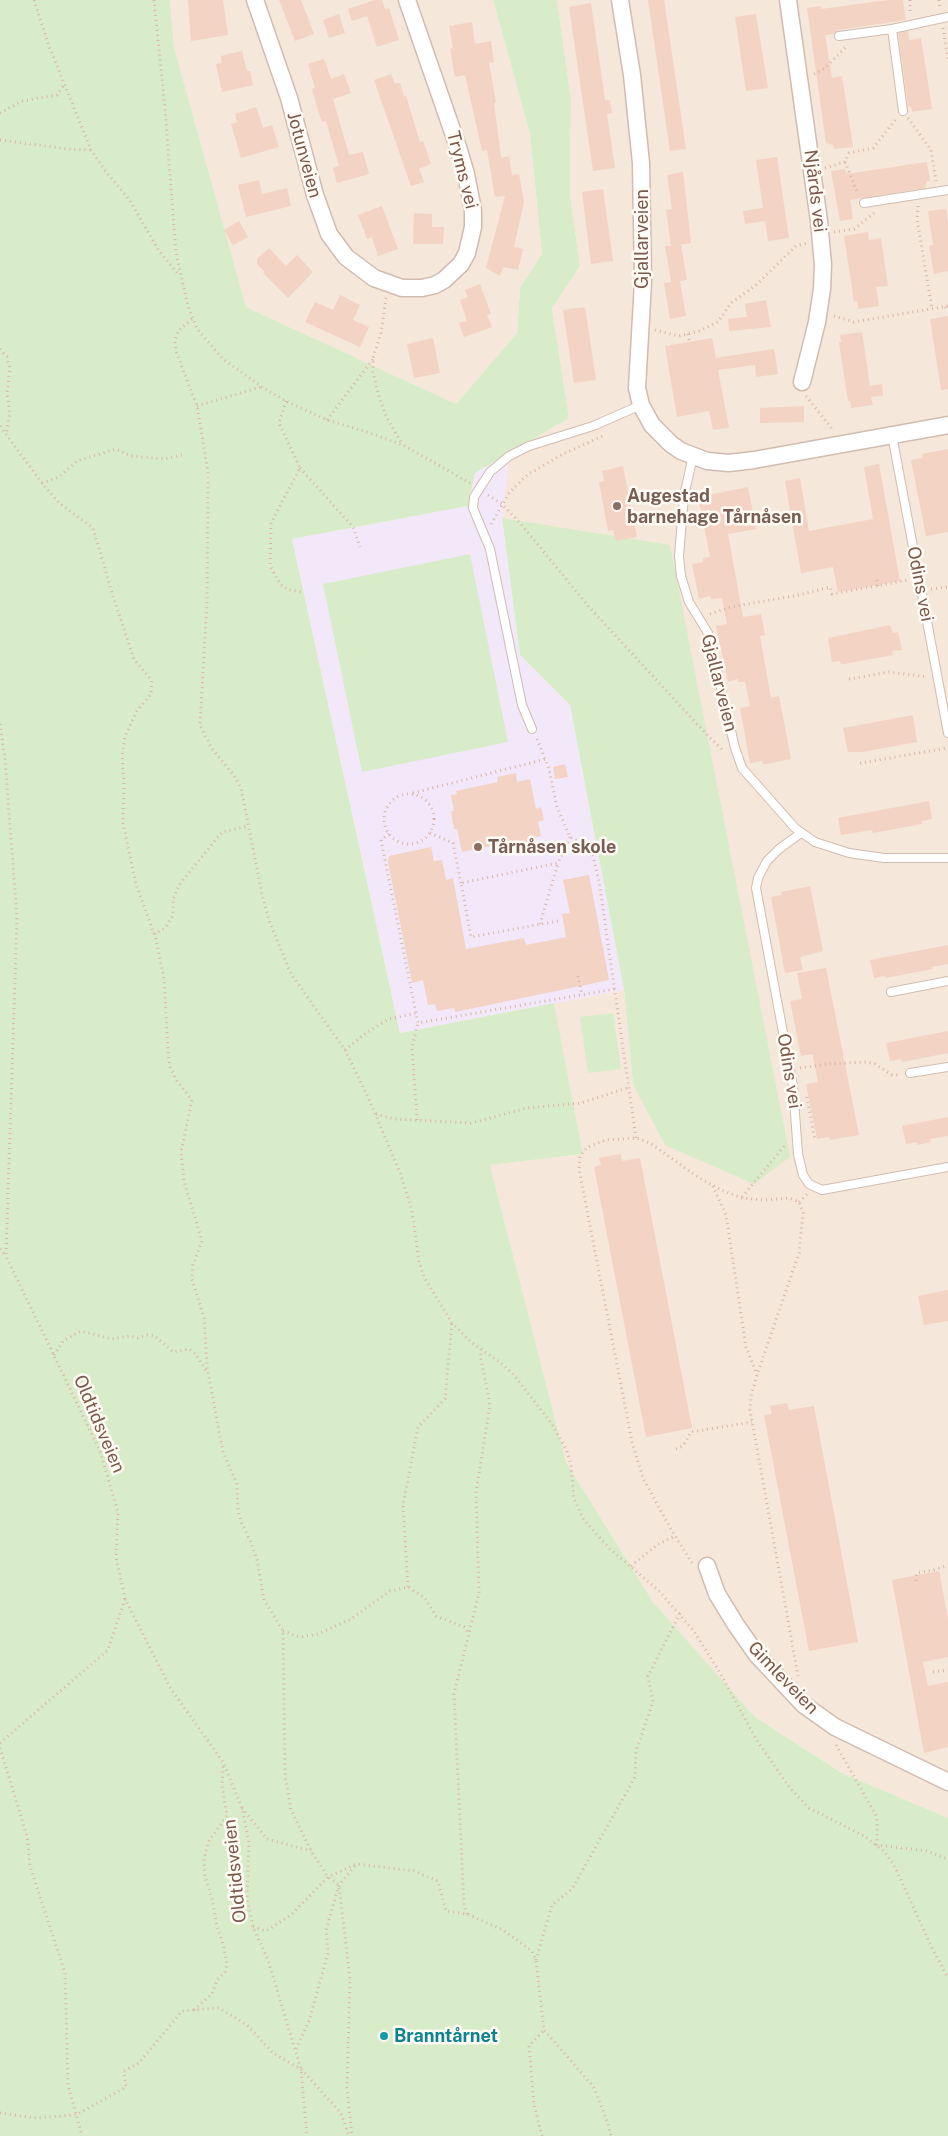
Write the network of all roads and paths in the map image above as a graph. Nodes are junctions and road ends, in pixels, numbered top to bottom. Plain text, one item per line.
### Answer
1 (34, 0) edge
2 (154, 0) edge
3 (255, 0) edge
4 (408, 0) edge
5 (620, 0) edge
6 (788, 0) edge
7 (948, 17) edge
8 (892, 29) junction
9 (858, 33) junction
10 (839, 36) dead end
11 (800, 80) junction
12 (65, 85) junction
13 (903, 111) junction
14 (0, 113) edge
15 (0, 140) edge
16 (91, 150) junction
17 (845, 162) junction
18 (812, 170) junction
19 (948, 190) edge
20 (937, 192) junction
21 (920, 195) junction
22 (889, 199) junction
23 (864, 202) joint
24 (821, 238) junction
25 (181, 277) junction
26 (389, 285) junction
27 (947, 307) edge
28 (932, 309) junction
29 (819, 311) junction
30 (948, 311) edge
31 (640, 330) junction
32 (688, 334) junction
33 (690, 343) dead end
34 (0, 349) edge
35 (373, 358) junction
36 (802, 382) joint
37 (262, 387) dead end
38 (286, 401) dead end
39 (641, 405) junction
40 (197, 406) junction
41 (327, 420) dead end
42 (948, 425) edge
43 (0, 426) edge
44 (611, 433) dead end
45 (6, 435) junction
46 (836, 435) dead end
47 (892, 435) junction
48 (403, 445) dead end
49 (185, 454) dead end
50 (693, 456) junction
51 (300, 468) junction
52 (42, 483) junction
53 (483, 532) junction
54 (360, 547) dead end
55 (877, 580) dead end
56 (919, 580) junction
57 (878, 586) junction
58 (303, 592) dead end
59 (701, 620) junction
60 (938, 678) junction
61 (849, 679) dead end
62 (0, 724) edge
63 (532, 729) joint
64 (948, 733) edge
65 (948, 748) edge
66 (546, 759) junction
67 (860, 762) dead end
68 (411, 794) junction
69 (250, 826) junction
70 (430, 833) junction
71 (801, 833) junction
72 (388, 834) junction
73 (570, 837) junction
74 (948, 858) edge
75 (558, 863) junction
76 (461, 883) junction
77 (558, 921) dead end
78 (540, 924) junction
79 (154, 934) junction
80 (578, 976) dead end
81 (948, 981) edge
82 (615, 988) junction
83 (891, 992) dead end
84 (582, 994) junction
85 (416, 1013) junction
86 (418, 1023) junction
87 (345, 1050) junction
88 (816, 1066) dead end
89 (948, 1067) edge
90 (910, 1073) joint
91 (627, 1088) junction
92 (806, 1091) dead end
93 (375, 1114) junction
94 (417, 1120) junction
95 (796, 1132) junction
96 (636, 1138) junction
97 (815, 1140) dead end
98 (948, 1167) edge
99 (713, 1185) junction
100 (742, 1198) junction
101 (0, 1249) edge
102 (6, 1256) junction
103 (452, 1323) junction
104 (481, 1349) junction
105 (54, 1355) junction
106 (757, 1375) junction
107 (208, 1376) junction
108 (752, 1422) junction
109 (676, 1449) dead end
110 (674, 1536) junction
111 (948, 1565) edge
112 (631, 1566) junction
113 (707, 1566) joint
114 (916, 1581) dead end
115 (408, 1587) junction
116 (125, 1599) junction
117 (680, 1614) junction
118 (283, 1631) junction
119 (469, 1632) junction
120 (948, 1670) edge
121 (933, 1672) dead end
122 (794, 1696) junction
123 (835, 1742) dead end
124 (0, 1743) edge
125 (0, 1748) edge
126 (223, 1762) junction
127 (948, 1782) edge
128 (242, 1808) junction
129 (877, 1845) junction
130 (311, 1851) junction
131 (948, 1859) edge
132 (356, 1864) junction
133 (328, 1877) junction
134 (338, 1885) junction
135 (467, 1914) junction
136 (253, 1927) junction
137 (536, 1961) junction
138 (948, 1978) edge
139 (194, 2010) junction
140 (544, 2030) junction
141 (296, 2049) junction
142 (301, 2069) junction
143 (0, 2113) edge
144 (76, 2115) junction
145 (82, 2136) edge
146 (307, 2136) edge
147 (350, 2136) edge
148 (542, 2136) edge
149 (611, 2136) edge

1 - 12 path
2 - 25 path
3 - 26 street, Jotunveien
4 - 26 street, Tryms vei
5 - 31 street, Gjallarveien
6 - 11 street, Njårds vei
7 - 8 lane
8 - 9 lane
8 - 13 lane
9 - 10 lane
9 - 11 path
11 - 18 street, Njårds vei
12 - 14 path
12 - 16 path
13 - 17 path
13 - 20 path
15 - 16 path
16 - 25 path
17 - 18 path
17 - 23 path
18 - 24 street, Njårds vei
19 - 20 lane
20 - 21 lane
21 - 22 lane
21 - 28 path
22 - 23 lane
22 - 24 path
24 - 29 street, Njårds vei
24 - 32 path
25 - 40 path
26 - 35 path
27 - 28 path
27 - 30 path
28 - 29 path
29 - 36 street, Njårds vei
31 - 32 path
31 - 39 street, Gjallarveien
32 - 33 path
34 - 45 path
35 - 41 path
35 - 48 path
36 - 46 path
37 - 40 path
38 - 51 path
39 - 50 street, Gjallarveien
39 - 53 lane
40 - 69 path
42 - 47 street, Gjallarveien
43 - 45 path
44 - 53 path
45 - 52 path
47 - 50 street, Gjallarveien
47 - 56 lane, Odins vei
49 - 52 path
50 - 59 lane, Gjallarveien
51 - 54 path
51 - 58 path
52 - 79 path
53 - 63 lane
55 - 57 path
56 - 57 path
56 - 60 lane, Odins vei
57 - 59 path
59 - 71 lane, Gjallarveien
60 - 61 path
60 - 64 lane, Odins vei
62 - 102 path, Oldtidsveien
63 - 66 path
65 - 67 path
66 - 68 path
66 - 73 path
68 - 70 path
68 - 72 path
69 - 79 path
69 - 87 path
70 - 72 path
70 - 76 path
71 - 74 lane, Gjallarveien
71 - 95 lane, Odins vei
72 - 85 path
73 - 75 path
73 - 82 path
75 - 76 path
75 - 78 path
76 - 78 path
77 - 78 path
79 - 107 path
80 - 84 path
81 - 83 lane
82 - 84 path
82 - 91 path
84 - 86 path
85 - 86 path
85 - 87 path
86 - 94 path
87 - 93 path
88 - 90 path
89 - 90 lane
91 - 94 path
91 - 96 path
92 - 97 path
93 - 94 path
93 - 103 path
95 - 98 lane, Odins vei
95 - 100 path
96 - 99 path
96 - 110 path
99 - 100 path
99 - 106 path
100 - 106 path
101 - 102 path
102 - 105 path, Oldtidsveien
103 - 104 path
103 - 115 path
104 - 112 path
104 - 119 path
105 - 107 path
105 - 116 path, Oldtidsveien
106 - 108 path
107 - 118 path
108 - 109 path
108 - 122 path
110 - 112 path
110 - 113 path
111 - 114 path
112 - 117 path
113 - 122 street, Gimleveien
115 - 118 path
115 - 119 path
116 - 124 path
116 - 126 path, Oldtidsveien
117 - 129 path
117 - 137 path
118 - 130 path
119 - 135 path
120 - 121 path
122 - 127 street, Gimleveien
123 - 129 path
125 - 144 path
126 - 128 path, Oldtidsveien
126 - 139 path
128 - 130 path
128 - 136 path, Oldtidsveien
129 - 131 path
129 - 138 path
130 - 133 path
132 - 133 path
132 - 134 path
132 - 135 path
133 - 134 path
133 - 136 path
134 - 141 path
134 - 147 path
135 - 137 path
136 - 141 path, Oldtidsveien
137 - 140 path
139 - 142 path
139 - 144 path
140 - 148 path
140 - 149 path
141 - 142 path, Oldtidsveien
142 - 146 path, Oldtidsveien
142 - 147 path
143 - 144 path
144 - 145 path

